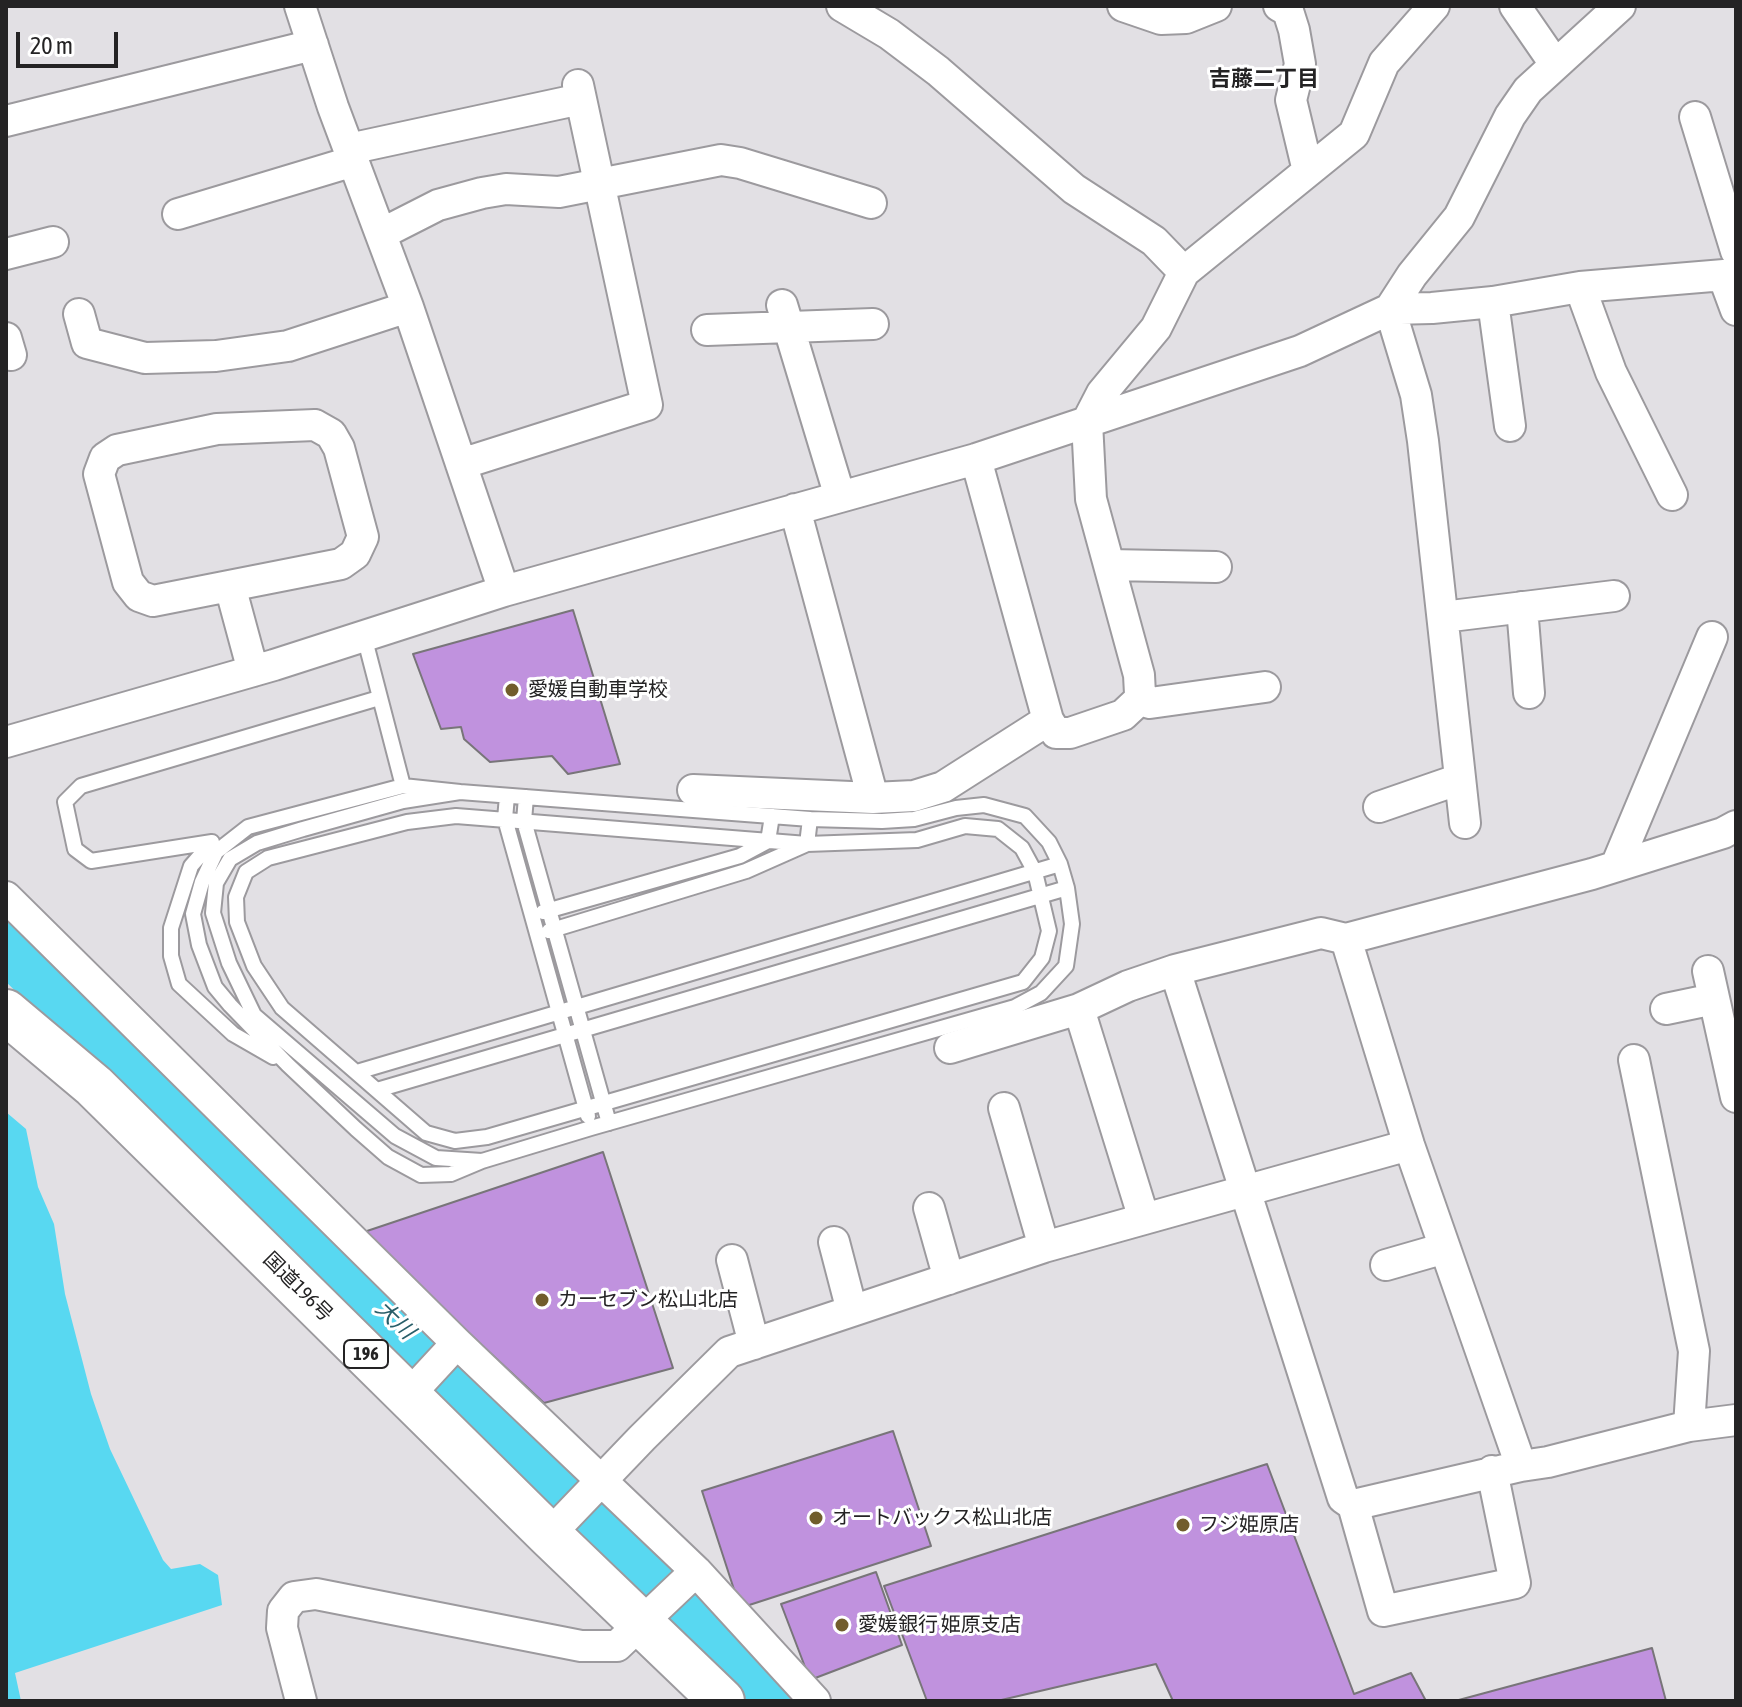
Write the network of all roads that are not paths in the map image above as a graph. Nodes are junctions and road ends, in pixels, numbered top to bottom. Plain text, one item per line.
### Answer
1 (300, 6) edge
2 (842, 6) edge
3 (1123, 6) edge
4 (1216, 6) edge
5 (1279, 6) edge
6 (1434, 6) edge
7 (1515, 6) edge
8 (1620, 6) edge
9 (313, 45) junction
10 (1555, 64) junction
11 (1695, 117) dead end
12 (6, 121) edge
13 (351, 155) junction
14 (1308, 171) junction
15 (600, 183) junction
16 (871, 203) dead end
17 (178, 214) dead end
18 (381, 234) junction
19 (53, 242) dead end
20 (6, 254) edge
21 (1732, 267) edge
22 (1184, 272) junction
23 (1580, 287) junction
24 (1493, 302) junction
25 (408, 307) junction
26 (1390, 309) junction
27 (1736, 310) edge
28 (79, 314) dead end
29 (786, 316) junction
30 (873, 324) dead end
31 (707, 330) dead end
32 (1087, 422) junction
33 (1510, 426) dead end
34 (976, 459) junction
35 (461, 464) junction
36 (1672, 495) dead end
37 (840, 497) junction
38 (795, 509) junction
39 (1109, 565) junction
40 (1216, 567) dead end
41 (230, 586) junction
42 (504, 591) junction
43 (1614, 596) dead end
44 (1522, 607) junction
45 (1443, 617) junction
46 (364, 636) junction
47 (1712, 637) dead end
48 (253, 671) junction
49 (1265, 687) dead end
50 (1529, 693) dead end
51 (379, 698) junction
52 (1139, 700) junction
53 (1048, 720) junction
54 (6, 742) edge
55 (1460, 779) junction
56 (403, 786) junction
57 (693, 790) dead end
58 (460, 792) junction
59 (507, 796) junction
60 (526, 797) junction
61 (873, 798) junction
62 (1379, 807) dead end
63 (772, 816) junction
64 (505, 819) junction
65 (810, 819) junction
66 (524, 821) junction
67 (1465, 823) dead end
68 (1736, 826) edge
69 (248, 827) junction
70 (768, 841) junction
71 (212, 842) junction
72 (807, 844) junction
73 (1060, 864) junction
74 (1616, 866) junction
75 (1035, 872) junction
76 (1067, 888) junction
77 (1041, 895) junction
78 (6, 897) edge
79 (549, 910) junction
80 (531, 915) junction
81 (554, 929) junction
82 (537, 934) junction
83 (1346, 939) junction
84 (1175, 970) junction
85 (576, 1007) junction
86 (1079, 1009) junction
87 (1666, 1009) dead end
88 (6, 1012) edge
89 (559, 1013) junction
90 (583, 1030) junction
91 (565, 1035) junction
92 (950, 1048) dead end
93 (1634, 1060) dead end
94 (288, 1065) junction
95 (357, 1072) junction
96 (377, 1090) junction
97 (1736, 1097) edge
98 (603, 1102) junction
99 (585, 1108) junction
100 (1004, 1108) dead end
101 (609, 1123) junction
102 (591, 1128) junction
103 (1409, 1145) junction
104 (482, 1161) junction
105 (1244, 1191) junction
106 (929, 1208) dead end
107 (1144, 1219) junction
108 (834, 1242) dead end
109 (1044, 1247) junction
110 (1445, 1248) junction
111 (732, 1260) dead end
112 (1386, 1265) dead end
113 (949, 1279) junction
114 (852, 1311) junction
115 (754, 1344) junction
116 (454, 1346) junction
117 (416, 1387) junction
118 (1736, 1420) edge
119 (1689, 1426) junction
120 (1507, 1469) junction
121 (597, 1484) junction
122 (1353, 1505) junction
123 (558, 1526) junction
124 (692, 1575) junction
125 (651, 1616) junction
126 (711, 1698) edge
127 (301, 1701) edge
128 (815, 1701) edge

1 - 9 street
2 - 22 street
3 - 4 street
5 - 14 street
6 - 14 street
7 - 10 street
8 - 10 street
9 - 12 street
9 - 13 street
10 - 26 street
11 - 21 street
13 - 15 street
13 - 17 street
13 - 18 street
14 - 22 street
15 - 16 street
15 - 18 street
15 - 35 street
18 - 25 street
19 - 20 street
21 - 23 street
21 - 27 street
22 - 32 street
23 - 24 street
23 - 36 street
24 - 26 street
24 - 33 street
25 - 28 street
25 - 35 street
26 - 32 street
26 - 45 street
29 - 30 street
29 - 31 street
29 - 37 street
32 - 34 street
32 - 39 street
34 - 37 street
34 - 53 street
35 - 42 street
37 - 38 street
38 - 42 street
38 - 61 street
39 - 40 street
39 - 52 street
41 - 41 street
41 - 48 street
42 - 46 street
43 - 44 street
44 - 45 street
44 - 50 street
45 - 55 street
46 - 48 street
46 - 51 lane
47 - 74 street
48 - 54 street
49 - 52 street
51 - 56 lane
51 - 71 lane
52 - 53 street
53 - 61 street
55 - 62 street
55 - 67 street
56 - 58 lane
56 - 69 lane
57 - 61 street
58 - 59 lane
58 - 104 lane
59 - 60 lane
59 - 64 lane
60 - 63 lane
60 - 66 lane
63 - 65 lane
63 - 70 lane
64 - 66 lane
64 - 80 lane
64 - 95 lane
65 - 72 lane
65 - 73 lane
66 - 70 lane
66 - 79 lane
68 - 74 street
69 - 71 lane
69 - 94 lane
70 - 72 lane
70 - 79 lane
71 - 94 lane
72 - 75 lane
72 - 81 lane
73 - 75 lane
73 - 76 lane
74 - 83 street
75 - 77 lane
75 - 85 lane
76 - 77 lane
76 - 101 lane
77 - 90 lane
77 - 98 lane
78 - 116 street
79 - 80 lane
79 - 81 lane
80 - 82 lane
81 - 82 lane
81 - 85 lane
82 - 89 lane
83 - 84 street
83 - 103 street
84 - 86 street
84 - 105 street
85 - 89 lane
85 - 90 lane
86 - 92 street
86 - 107 street
87 - 97 street
88 - 117 highway, 国道196号 / 196
89 - 91 lane
89 - 95 lane
90 - 91 lane
90 - 98 lane
91 - 96 lane
91 - 99 lane
93 - 119 street
94 - 104 lane
95 - 96 lane
96 - 99 lane
98 - 99 lane
98 - 101 lane
99 - 102 lane
100 - 109 street
101 - 102 lane
102 - 104 lane
103 - 105 street
103 - 110 street
105 - 107 street
105 - 122 street
106 - 113 street
107 - 109 street
108 - 114 street
109 - 113 street
110 - 112 street
110 - 120 street
111 - 115 street
113 - 114 street
114 - 115 street
115 - 121 street
116 - 117 street
116 - 121 street
117 - 123 highway, 国道196号 / 196
118 - 119 street
119 - 120 street
120 - 122 street
120 - 122 street
121 - 123 street
121 - 124 street
123 - 125 highway, 国道196号 / 196
124 - 125 street
124 - 128 street
125 - 126 highway, 国道196号 / 196
125 - 127 street

